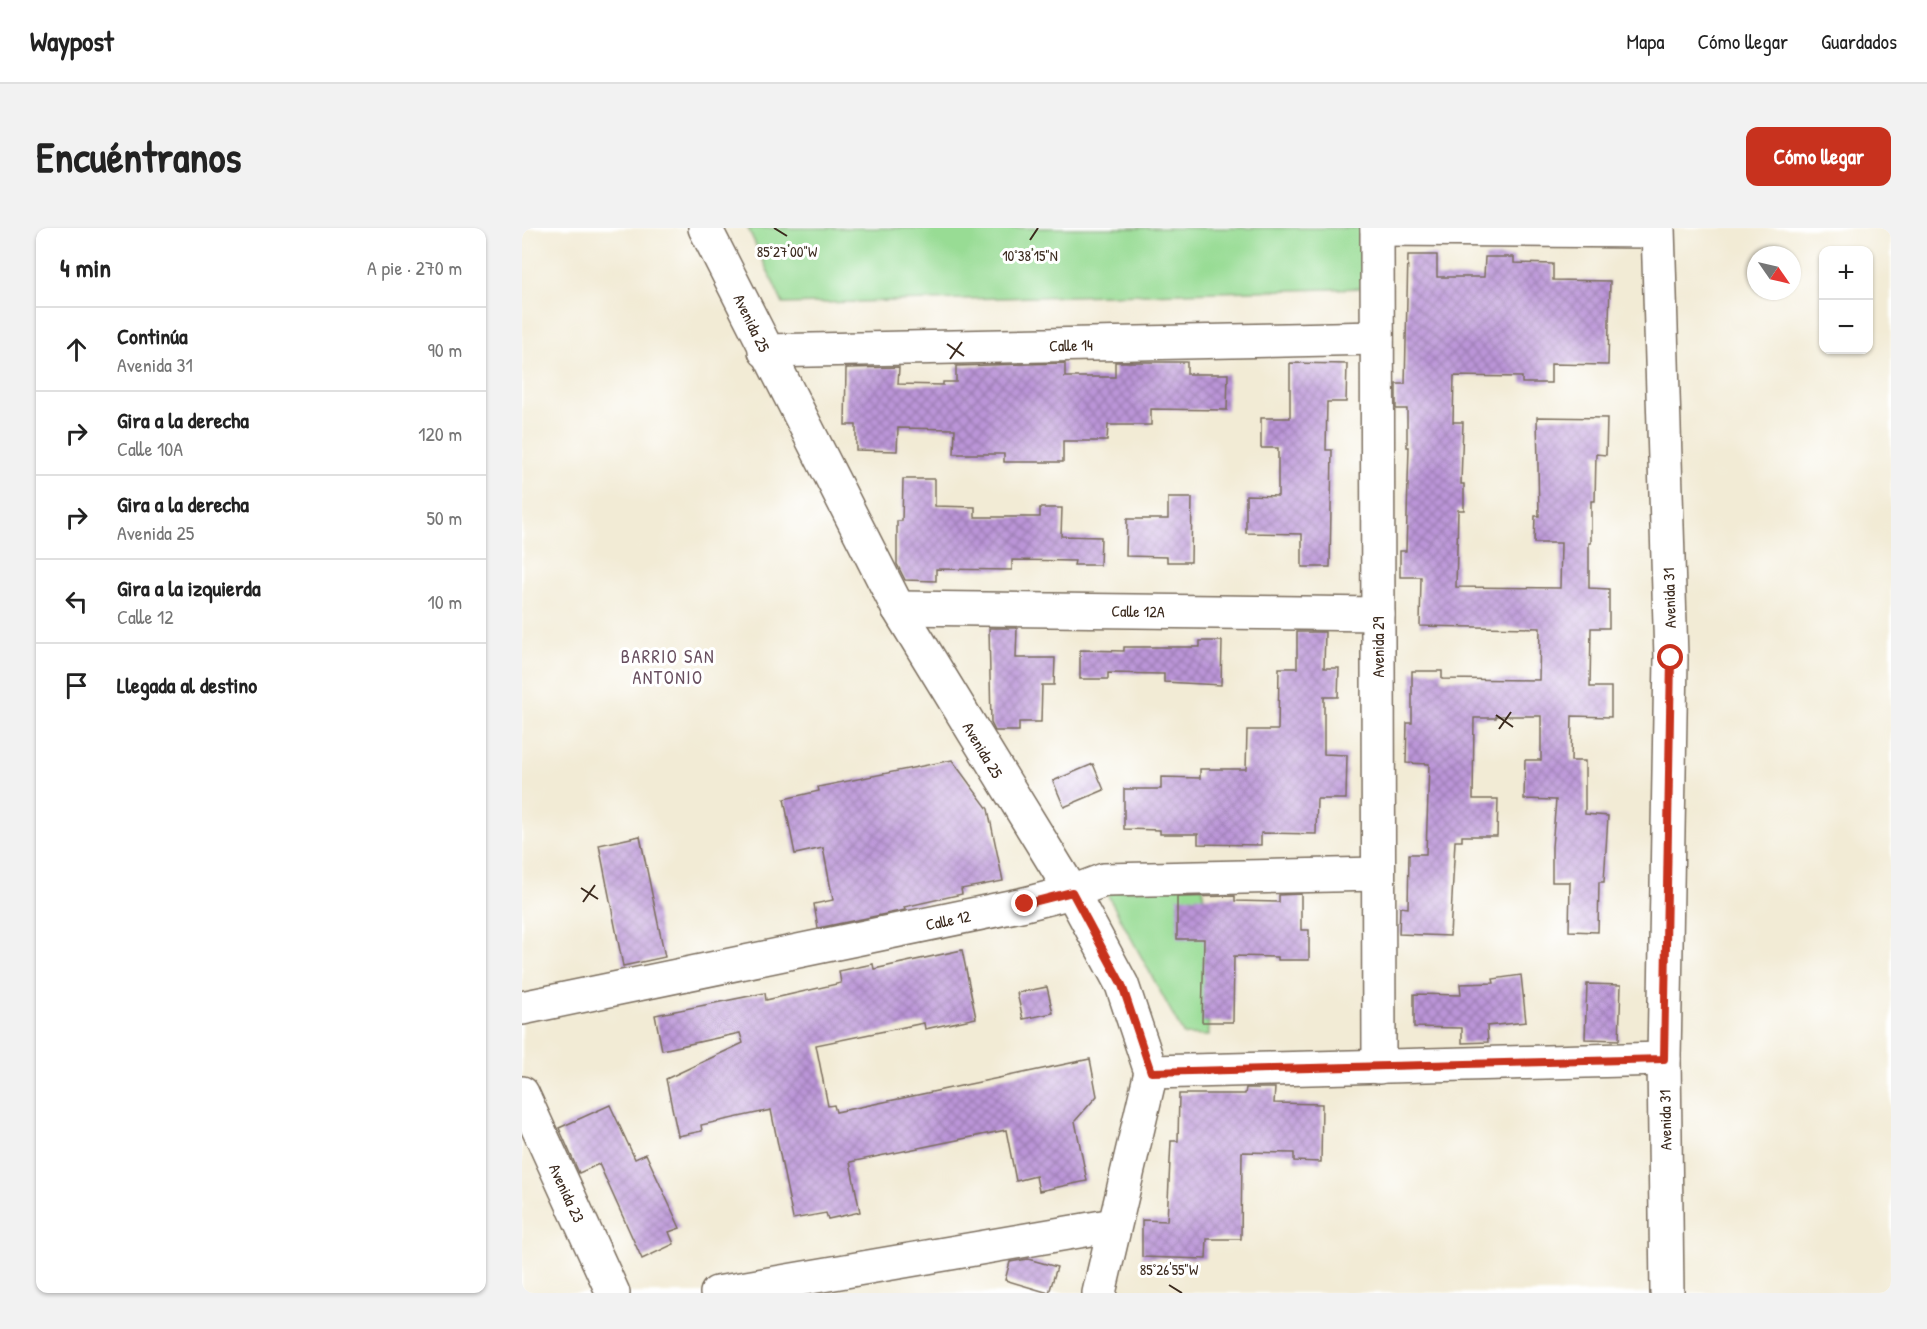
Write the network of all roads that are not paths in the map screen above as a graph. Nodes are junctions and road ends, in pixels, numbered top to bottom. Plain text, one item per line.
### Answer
1 (705, 228) edge
2 (1377, 229) edge
3 (1658, 229) edge
4 (1377, 338) junction
5 (765, 351) junction
6 (898, 608) junction
7 (1378, 614) junction
8 (1378, 874) junction
9 (1072, 892) junction
10 (522, 1008) edge
11 (1664, 1059) junction
12 (1379, 1066) junction
13 (1151, 1072) junction
14 (522, 1094) edge
15 (1114, 1225) junction
16 (613, 1293) edge
17 (717, 1293) edge
18 (1099, 1293) edge
19 (1666, 1293) edge

1 - 5 street, Avenida 25
2 - 3 street
2 - 4 street, Avenida 29
3 - 11 street, Avenida 31
4 - 5 street, Calle 14
4 - 7 street, Avenida 29
5 - 6 street, Avenida 25
6 - 7 street, Calle 12A
6 - 9 street, Avenida 25
7 - 8 street, Avenida 29
8 - 9 street, Calle 12
8 - 12 street, Avenida 29
9 - 10 street, Calle 12
9 - 13 street, Avenida 25
11 - 12 street
11 - 19 street, Avenida 31
12 - 13 street
13 - 15 street
14 - 16 street, Avenida 23
15 - 17 street
15 - 18 street

